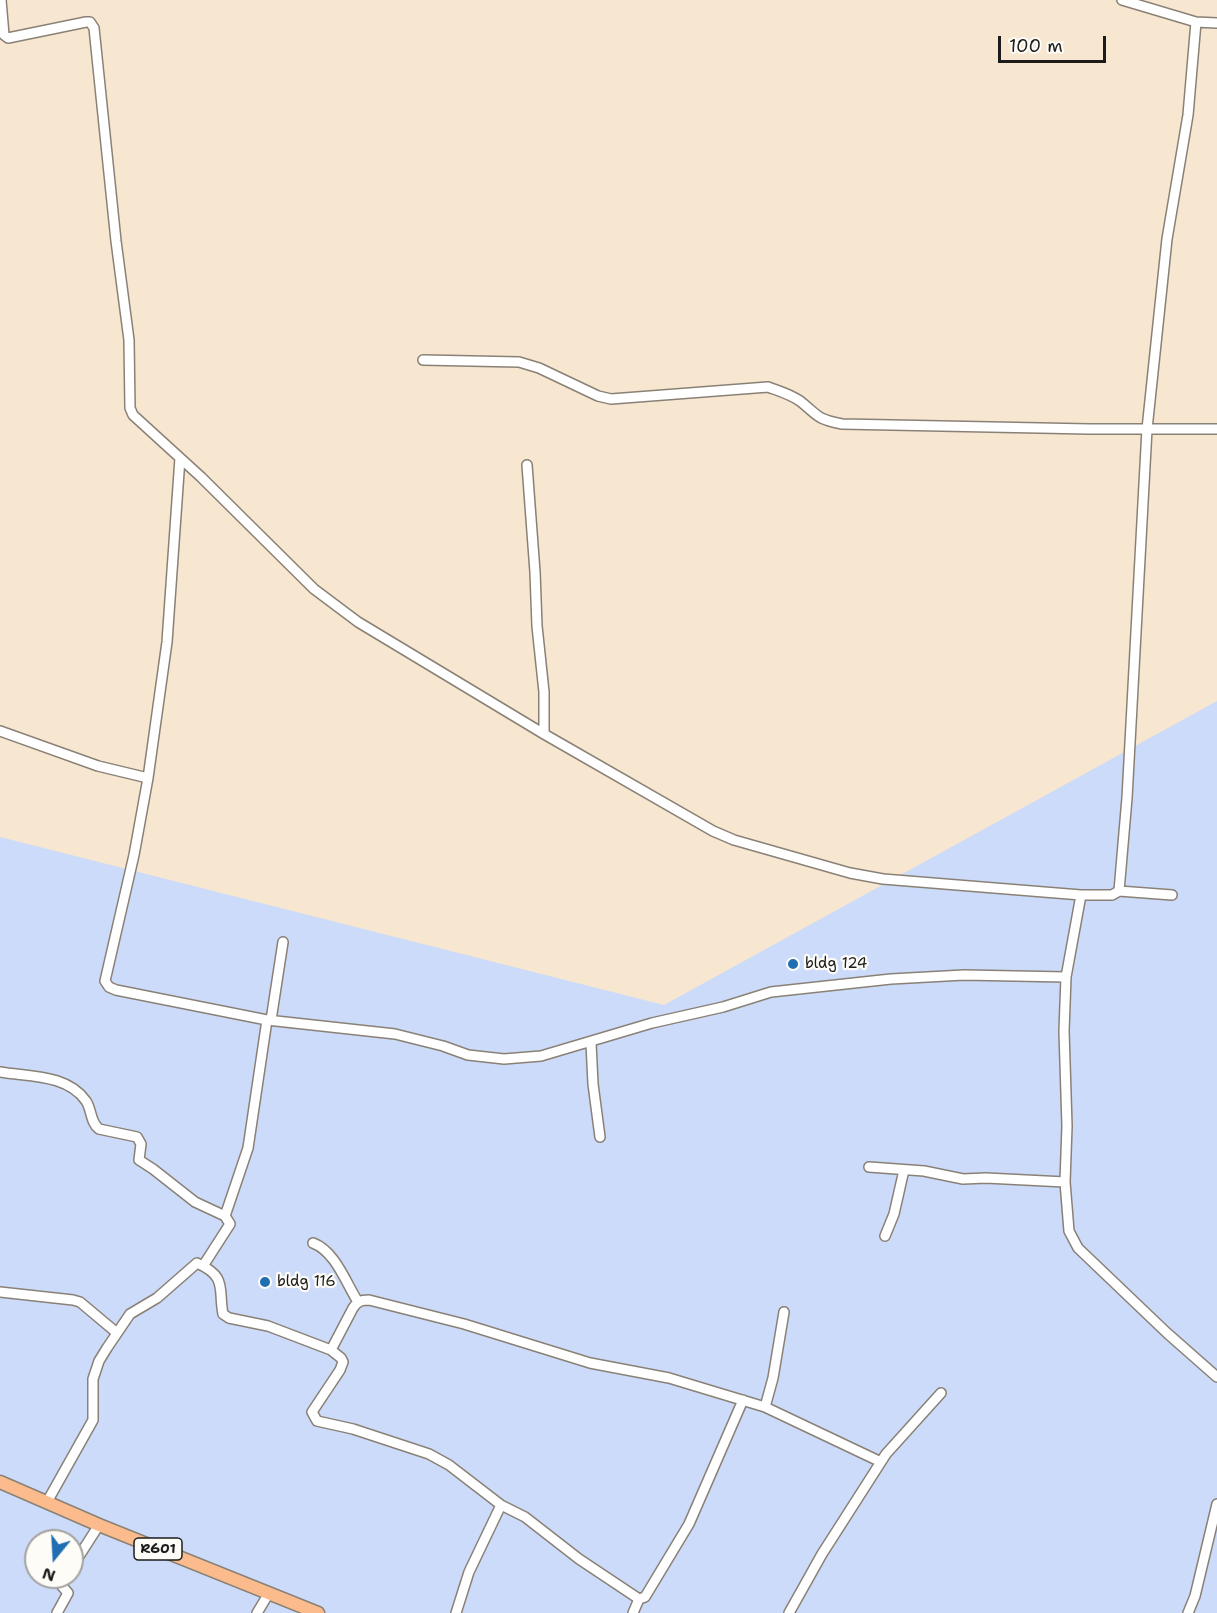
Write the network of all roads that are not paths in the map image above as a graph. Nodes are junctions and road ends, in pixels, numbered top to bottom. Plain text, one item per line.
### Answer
1 (1, 0) edge
2 (1122, 0) edge
3 (1196, 22) junction
4 (1217, 23) edge
5 (423, 360) dead end
6 (1147, 429) junction
7 (1217, 429) edge
8 (180, 458) junction
9 (527, 465) dead end
10 (0, 731) edge
11 (544, 734) junction
12 (148, 778) junction
13 (1119, 891) junction
14 (1081, 895) junction
15 (1172, 895) dead end
16 (283, 942) dead end
17 (1066, 977) junction
18 (269, 1020) junction
19 (591, 1043) junction
20 (0, 1072) edge
21 (600, 1137) dead end
22 (869, 1167) dead end
23 (904, 1170) junction
24 (1065, 1182) junction
25 (225, 1216) junction
26 (885, 1236) dead end
27 (313, 1243) dead end
28 (203, 1266) junction
29 (0, 1292) edge
30 (358, 1302) junction
31 (784, 1312) dead end
32 (117, 1333) junction
33 (331, 1350) junction
34 (1217, 1377) edge
35 (941, 1393) dead end
36 (743, 1400) junction
37 (765, 1407) junction
38 (881, 1462) junction
39 (0, 1482) edge
40 (47, 1502) junction
41 (501, 1504) junction
42 (1217, 1504) edge
43 (99, 1525) junction
44 (84, 1548) edge
45 (65, 1589) edge
46 (269, 1593) junction
47 (639, 1599) junction
48 (57, 1613) edge
49 (257, 1613) edge
50 (318, 1613) edge
51 (456, 1613) edge
52 (633, 1613) edge
53 (789, 1613) edge
54 (1188, 1613) edge

1 - 8 street
2 - 3 street
3 - 4 street
3 - 6 street
5 - 6 street
6 - 7 street
6 - 13 street
8 - 11 street
8 - 12 street
9 - 11 street
10 - 12 street
11 - 14 street
12 - 18 street
13 - 14 street
13 - 15 street
14 - 17 street
16 - 18 street
17 - 19 street
17 - 24 street
18 - 19 street
18 - 25 street
19 - 21 street
20 - 25 street
22 - 23 street
23 - 24 street
23 - 26 street
24 - 34 street
25 - 28 street
27 - 30 street
28 - 32 street
28 - 33 street
29 - 32 street
30 - 33 street
30 - 36 street
31 - 37 street
32 - 40 street
33 - 41 street
35 - 38 street
36 - 37 street
36 - 47 street
37 - 38 street
38 - 53 street
39 - 40 main road, R601
40 - 43 main road, R601
41 - 47 street
41 - 51 street
42 - 54 street
43 - 44 street
43 - 46 main road, R601
45 - 48 street
46 - 49 street
46 - 50 main road, R601
47 - 52 street

